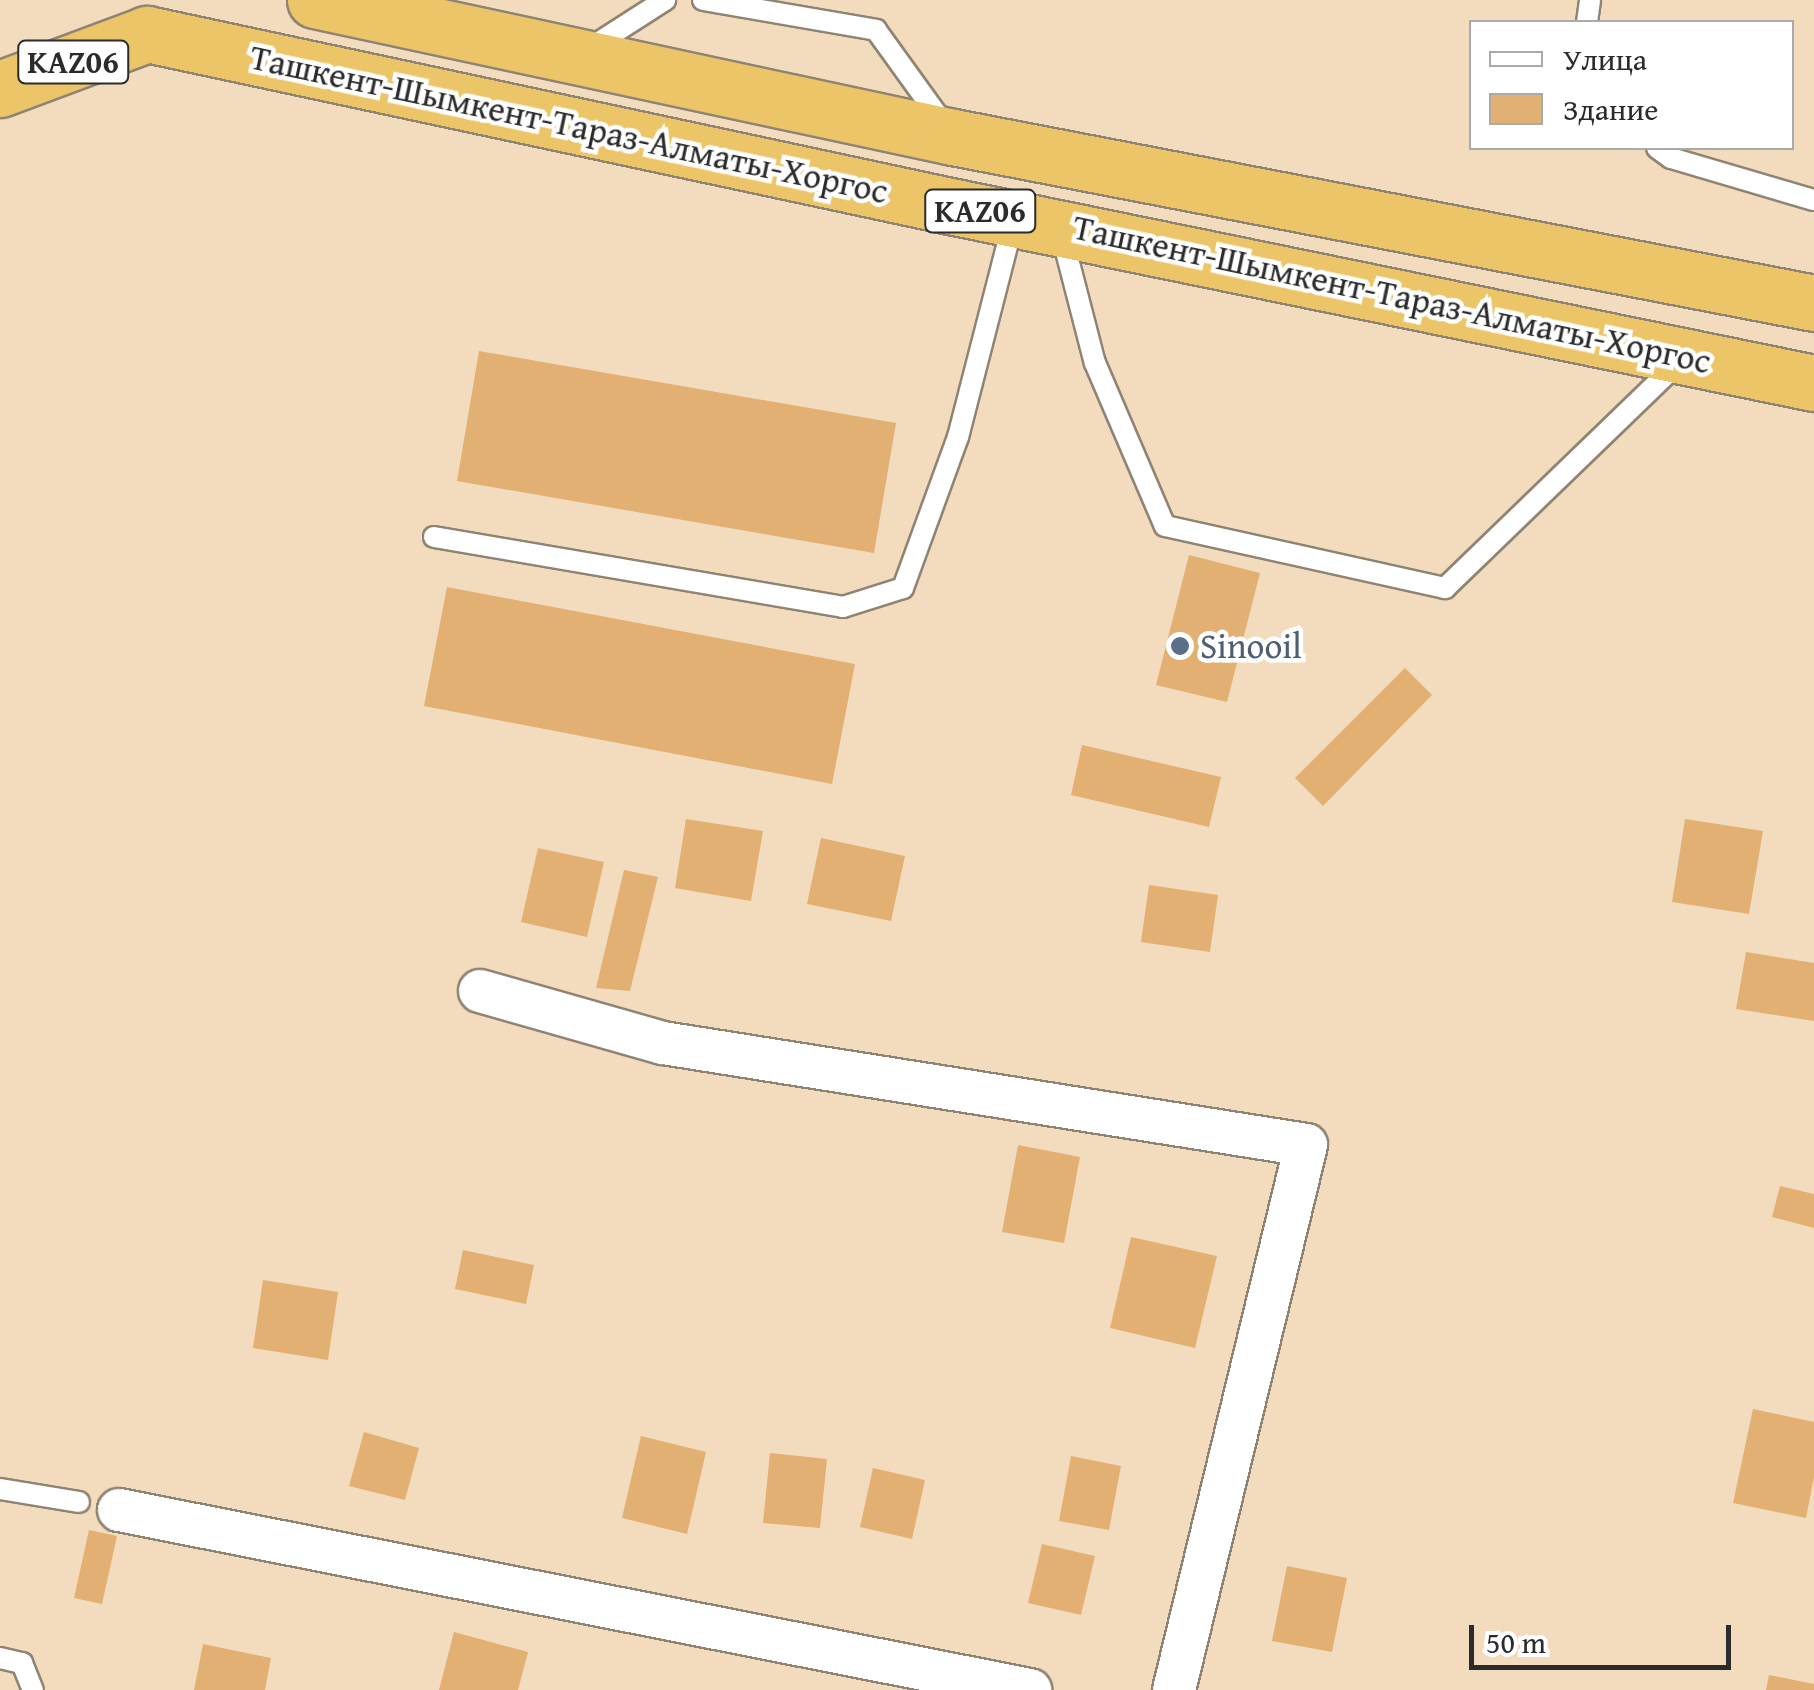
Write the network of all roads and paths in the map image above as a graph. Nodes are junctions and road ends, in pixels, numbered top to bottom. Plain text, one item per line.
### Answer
1 (316, 0) edge
2 (665, 0) edge
3 (703, 0) edge
4 (574, 58) junction
5 (0, 89) edge
6 (952, 137) junction
7 (1660, 150) edge
8 (1814, 200) edge
9 (1037, 221) junction
10 (1814, 303) edge
11 (1687, 355) junction
12 (1814, 382) edge
13 (434, 536) dead end
14 (480, 990) dead end
15 (0, 1489) edge
16 (99, 1506) joint
17 (0, 1658) edge
18 (32, 1690) edge
19 (1030, 1690) edge
20 (1174, 1690) edge

1 - 4 highway, Ташкент-Шымкент-Тараз-Алматы-Хоргос / KАZ06
2 - 4 lane
3 - 6 lane
4 - 6 highway, Ташкент-Шымкент-Тараз-Алматы-Хоргос / KАZ06
5 - 9 highway, Ташкент-Шымкент-Тараз-Алматы-Хоргос / KАZ06
6 - 10 highway, Ташкент-Шымкент-Тараз-Алматы-Хоргос / KАZ06
7 - 8 lane
9 - 11 highway, Ташкент-Шымкент-Тараз-Алматы-Хоргос / KАZ06
9 - 11 lane
9 - 13 lane
11 - 12 highway, Ташкент-Шымкент-Тараз-Алматы-Хоргос / KАZ06
14 - 20 street
15 - 16 lane
16 - 19 street
17 - 18 lane

